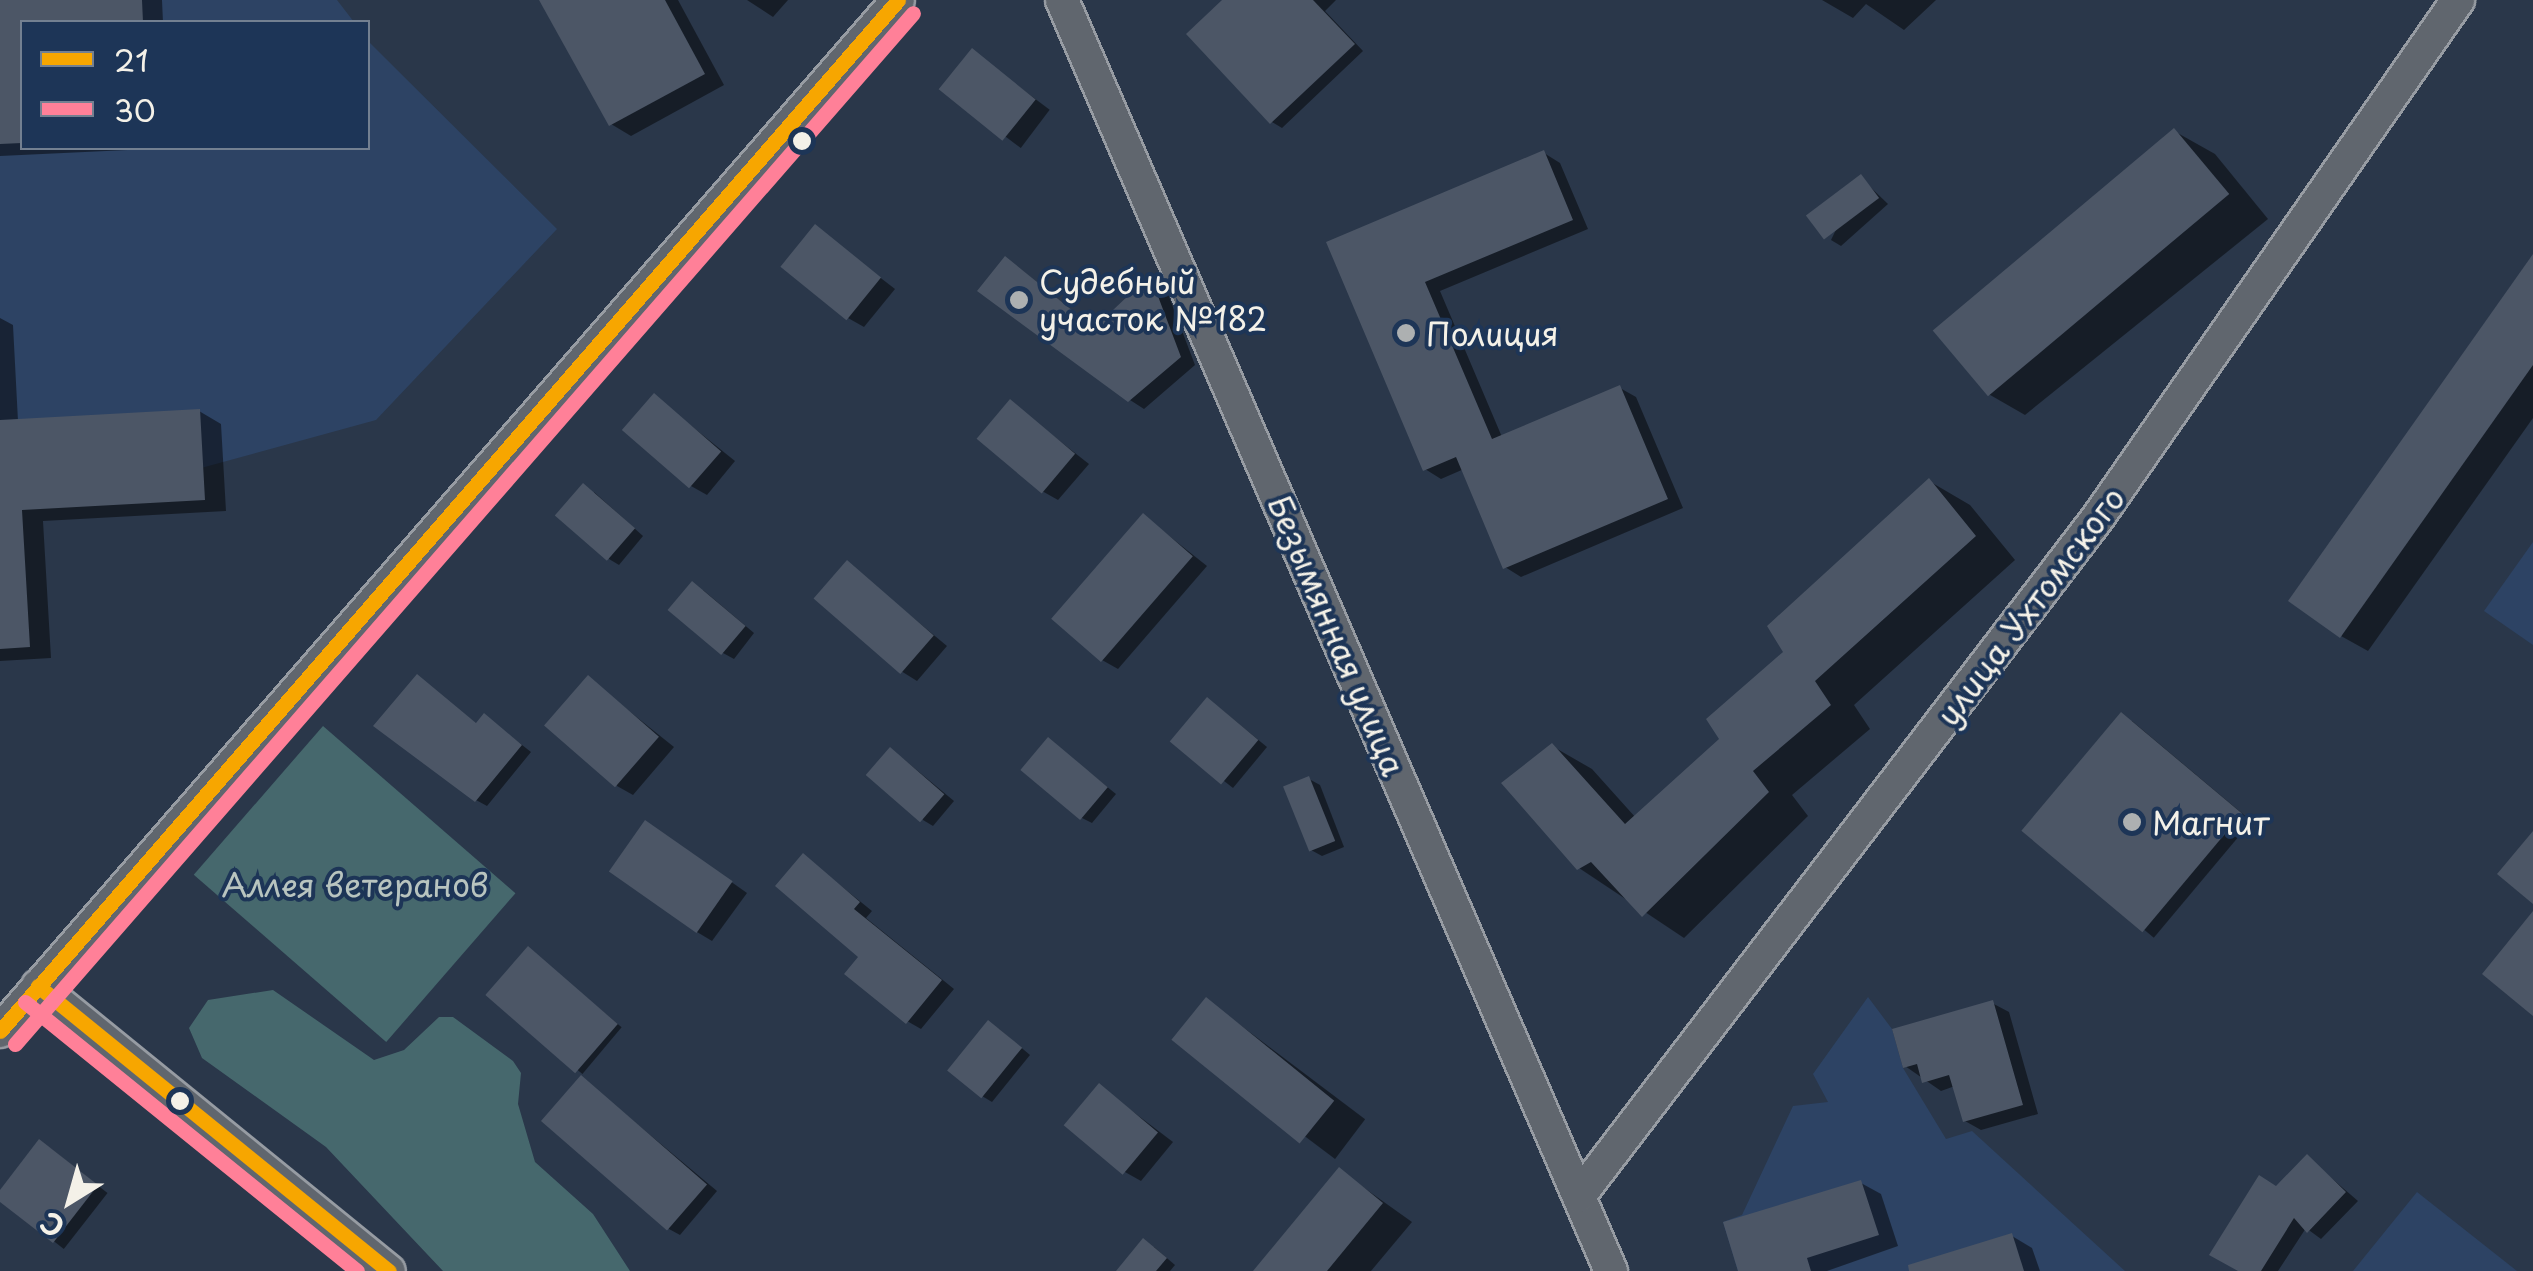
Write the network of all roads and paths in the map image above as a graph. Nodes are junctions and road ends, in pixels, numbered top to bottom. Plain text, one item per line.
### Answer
1 (898, 0) edge
2 (1062, 0) edge
3 (2458, 0) edge
4 (38, 986) junction
5 (0, 1031) edge
6 (1579, 1196) junction
7 (390, 1271) edge
8 (1611, 1271) edge

1 - 4 street
2 - 6 street, Безымянная улица
3 - 6 street, улица Ухтомского
4 - 5 street
4 - 7 street
6 - 8 street, Безымянная улица

